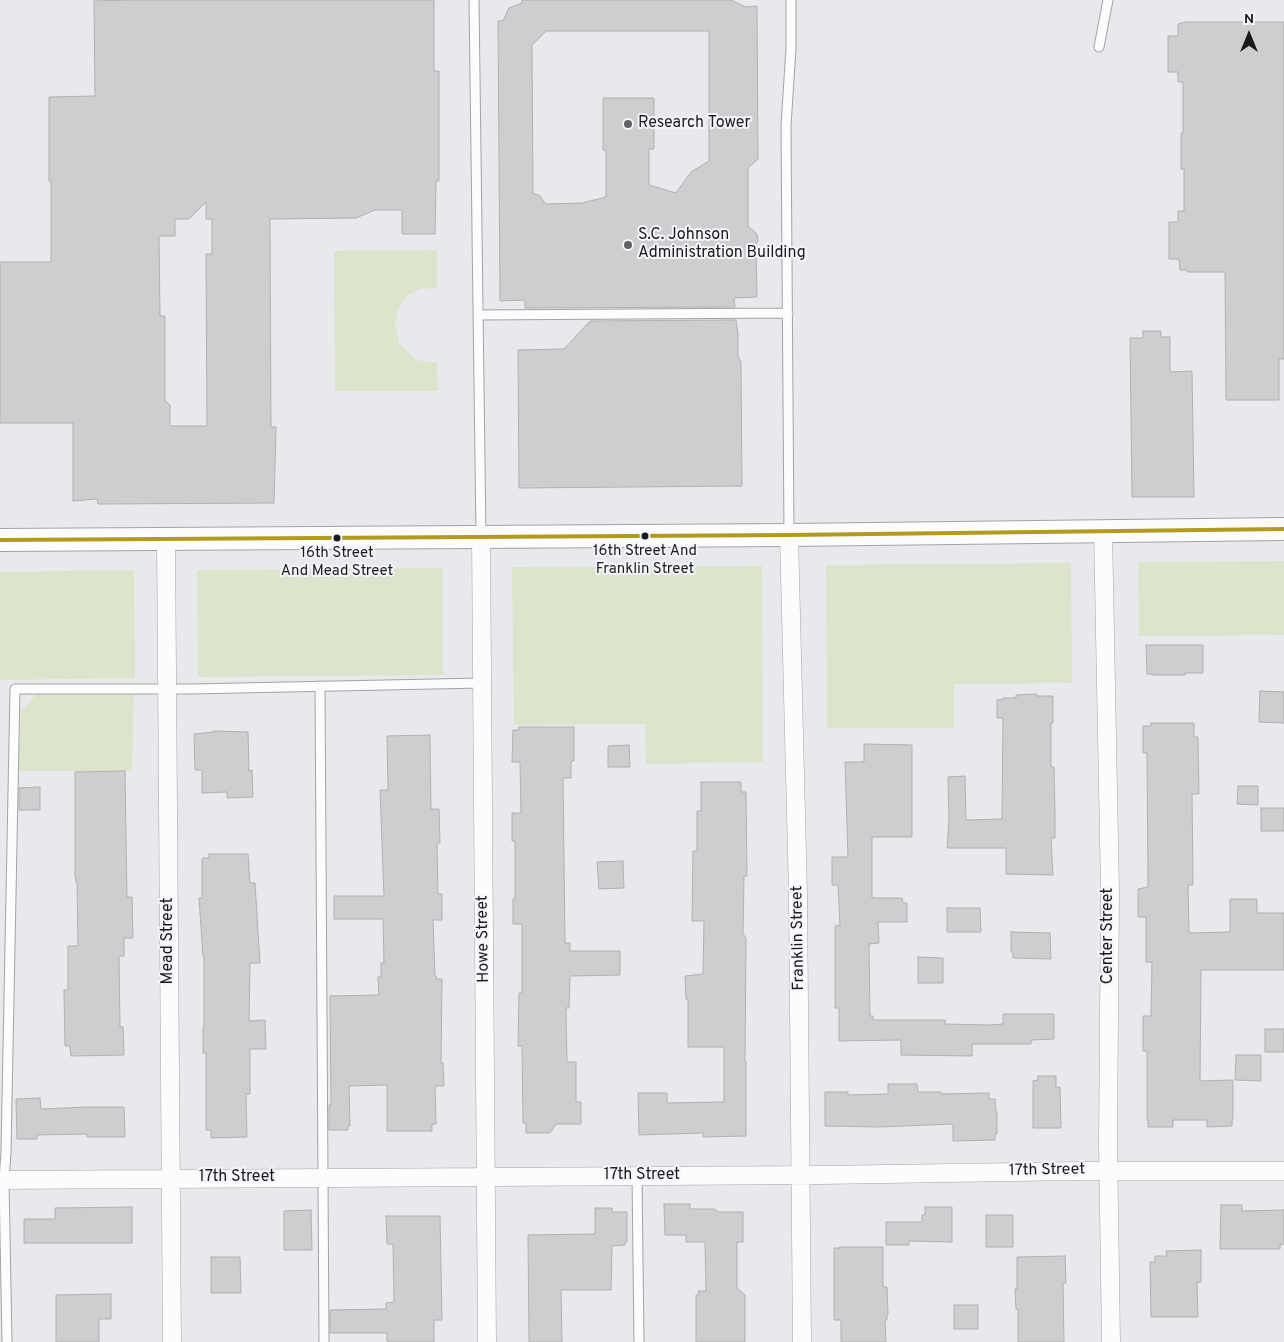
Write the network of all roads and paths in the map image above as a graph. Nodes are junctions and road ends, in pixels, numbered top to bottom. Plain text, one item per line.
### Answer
1 (474, 0) edge
2 (791, 0) edge
3 (1108, 0) edge
4 (1099, 47) dead end
5 (788, 314) junction
6 (478, 315) junction
7 (1284, 529) edge
8 (1103, 530) junction
9 (789, 534) junction
10 (481, 537) junction
11 (166, 539) junction
12 (0, 540) edge
13 (482, 684) junction
14 (320, 686) junction
15 (167, 689) junction
16 (1109, 1171) junction
17 (1284, 1172) edge
18 (801, 1175) junction
19 (638, 1176) junction
20 (486, 1177) junction
21 (323, 1178) junction
22 (171, 1179) junction
23 (2, 1180) edge
24 (7, 1342) edge
25 (172, 1342) edge
26 (324, 1342) edge
27 (487, 1342) edge
28 (639, 1342) edge
29 (802, 1342) edge
30 (1111, 1342) edge

1 - 6 lane
2 - 5 lane
3 - 4 lane
5 - 6 lane
5 - 9 lane
6 - 10 lane
7 - 8 street
8 - 9 street
8 - 16 street, Center Street
9 - 10 street
9 - 18 street, Franklin Street
10 - 11 street
10 - 13 street, Howe Street
11 - 12 street
11 - 15 street, Mead Street
13 - 14 lane
13 - 20 street, Howe Street
14 - 15 lane
14 - 21 lane
15 - 22 street, Mead Street
15 - 23 lane
16 - 17 street, 17th Street
16 - 18 street, 17th Street
16 - 30 street, Center Street
18 - 19 street, 17th Street
18 - 29 street, Franklin Street
19 - 20 street, 17th Street
19 - 28 lane
20 - 21 street, 17th Street
20 - 27 street, Howe Street
21 - 22 street, 17th Street
21 - 26 lane
22 - 23 street, 17th Street
22 - 25 street, Mead Street
23 - 24 lane

